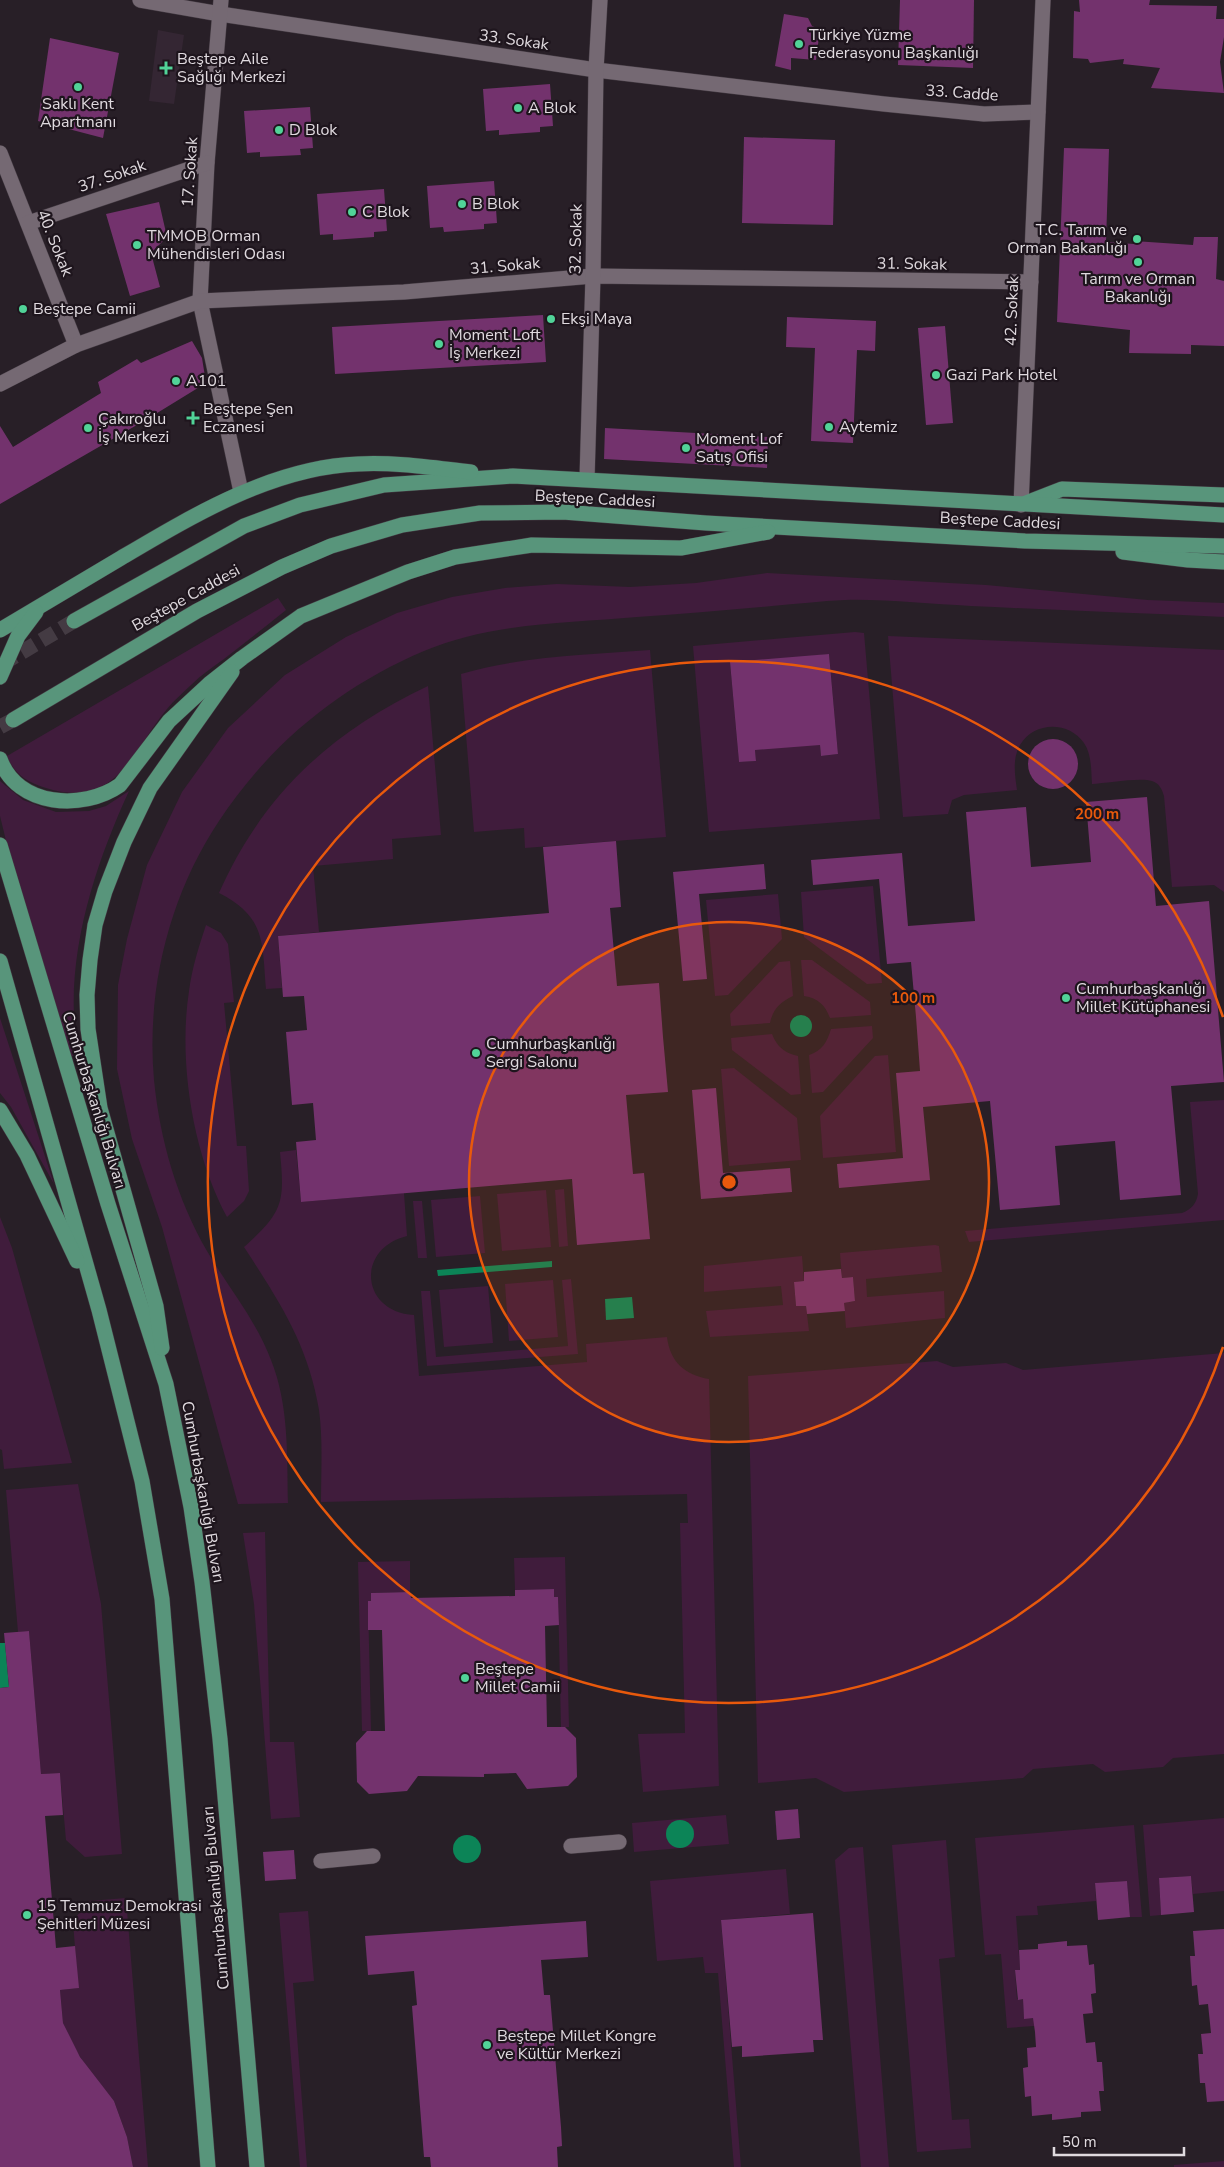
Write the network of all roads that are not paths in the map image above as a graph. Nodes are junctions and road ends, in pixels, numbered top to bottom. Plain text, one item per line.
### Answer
1 (140, 0) edge
2 (600, 0) edge
3 (1043, 0) edge
4 (220, 7) edge
5 (596, 70) junction
6 (884, 104) joint
7 (1038, 112) junction
8 (0, 153) edge
9 (208, 163) junction
10 (28, 223) junction
11 (593, 276) junction
12 (1031, 282) junction
13 (200, 302) junction
14 (76, 345) junction
15 (0, 384) edge
16 (513, 476) junction
17 (587, 479) junction
18 (241, 492) junction
19 (1224, 495) edge
20 (1021, 505) junction
21 (1224, 516) edge
22 (793, 528) junction
23 (1024, 541) junction
24 (1224, 546) edge
25 (1224, 562) edge
26 (42, 605) junction
27 (74, 621) tunnel mouth
28 (0, 630) edge
29 (242, 658) junction
30 (0, 677) edge
31 (13, 720) tunnel mouth
32 (0, 759) edge
33 (0, 845) edge
34 (0, 961) edge
35 (0, 1110) edge
36 (99, 1310) junction
37 (166, 1384) junction
38 (619, 1842) dead end
39 (572, 1846) dead end
40 (373, 1856) dead end
41 (321, 1861) dead end
42 (208, 2167) edge
43 (257, 2167) edge

1 - 4 street, 33. Sokak
2 - 5 street, 32. Sokak
3 - 7 street, 42. Sokak
4 - 5 street, 33. Sokak
4 - 9 street, 17. Sokak
5 - 6 street, 33. Sokak
5 - 11 street, 32. Sokak
6 - 7 street, 33. Cadde
7 - 12 street, 42. Sokak
8 - 10 street, 40. Sokak
9 - 10 street, 37. Sokak
9 - 13 street, 17. Sokak
10 - 14 street, 40. Sokak
11 - 12 street, 31. Sokak
11 - 13 street, 31. Sokak
11 - 17 street, 32. Sokak
12 - 20 street, 42. Sokak
13 - 14 street, 31. Sokak
13 - 18 street, 17. Sokak
14 - 15 street, 31. Sokak
16 - 17 main road, Beştepe Caddesi
16 - 18 main road, Beştepe Caddesi
16 - 27 main road, Beştepe Caddesi
17 - 20 main road, Beştepe Caddesi
18 - 26 main road, Beştepe Caddesi
19 - 20 main road
20 - 21 main road, Beştepe Caddesi
22 - 23 main road, Beştepe Caddesi
22 - 29 main road
22 - 31 main road, Beştepe Caddesi
23 - 24 main road, Beştepe Caddesi
23 - 25 main road
26 - 28 main road, Beştepe Caddesi
26 - 30 main road
29 - 32 main road
29 - 37 main road
33 - 37 main road, Cumhurbaşkanlığı Bulvarı
34 - 36 main road, Cumhurbaşkanlığı Bulvarı
35 - 36 main road
36 - 42 main road, Cumhurbaşkanlığı Bulvarı
37 - 43 main road, Cumhurbaşkanlığı Bulvarı
38 - 39 street
40 - 41 street

